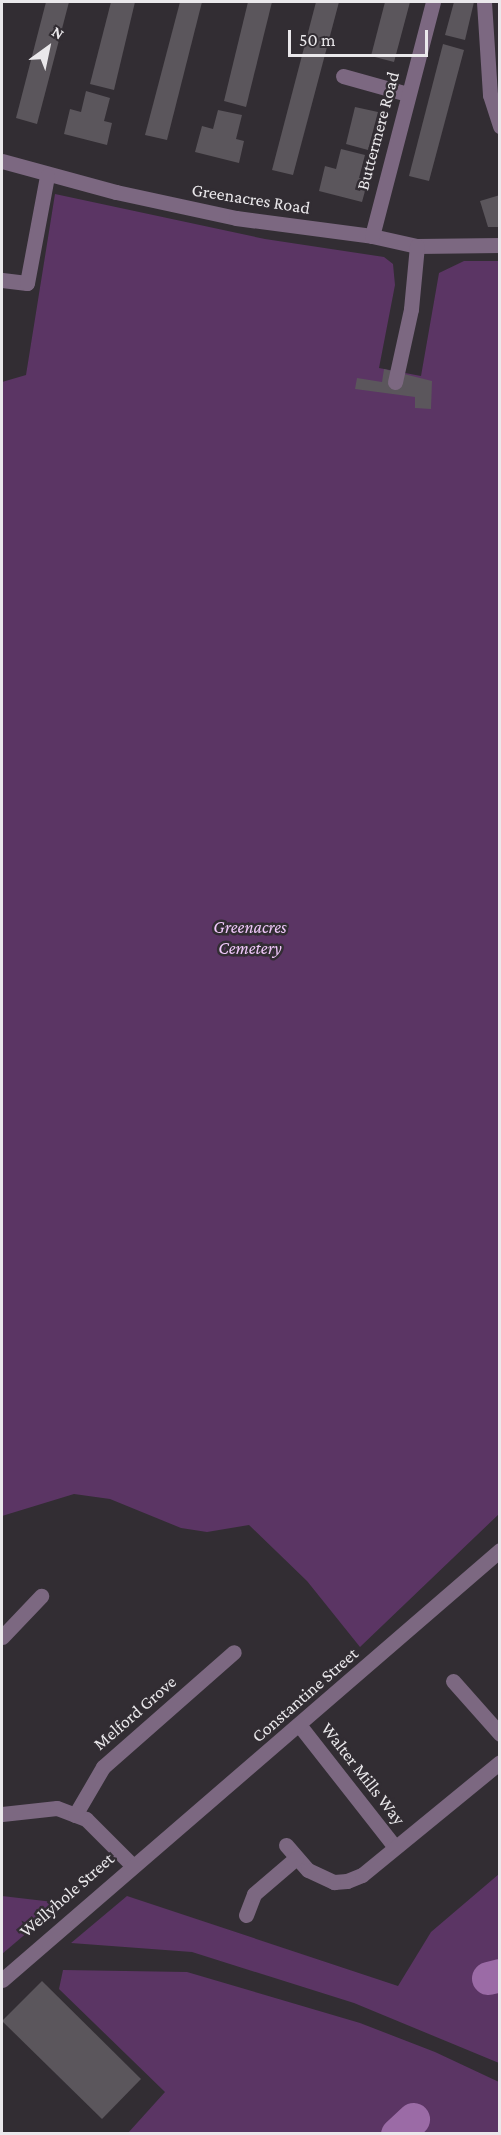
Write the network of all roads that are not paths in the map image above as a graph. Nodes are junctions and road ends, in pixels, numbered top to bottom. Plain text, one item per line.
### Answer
1 (433, 2) edge
2 (484, 2) edge
3 (343, 76) dead end
4 (408, 94) junction
5 (495, 95) edge
6 (500, 126) edge
7 (2, 161) edge
8 (47, 176) junction
9 (372, 236) junction
10 (500, 245) edge
11 (417, 246) junction
12 (2, 280) edge
13 (395, 382) dead end
14 (500, 1550) edge
15 (41, 1596) dead end
16 (2, 1637) edge
17 (234, 1652) dead end
18 (453, 1681) dead end
19 (300, 1726) junction
20 (500, 1734) edge
21 (500, 1762) edge
22 (2, 1814) edge
23 (75, 1815) junction
24 (286, 1845) dead end
25 (395, 1846) junction
26 (296, 1858) junction
27 (132, 1864) junction
28 (246, 1915) dead end
29 (2, 1980) edge

1 - 4 street, Buttermere Road
2 - 5 street
3 - 4 street
4 - 9 street, Buttermere Road
5 - 6 street
7 - 8 street, Greenacres Road
8 - 9 street, Greenacres Road
8 - 12 street
9 - 11 street, Greenacres Road
10 - 11 street, Greenacres Road
11 - 13 street
14 - 19 street, Constantine Street
15 - 16 street
17 - 23 street, Melford Grove
18 - 20 street
19 - 25 street, Walter Mills Way
19 - 27 street, Constantine Street
21 - 25 street, Walter Mills Way
22 - 23 street
23 - 27 street
24 - 26 street, Walter Mills Way
25 - 26 street, Walter Mills Way
26 - 28 street
27 - 29 street, Wellyhole Street

